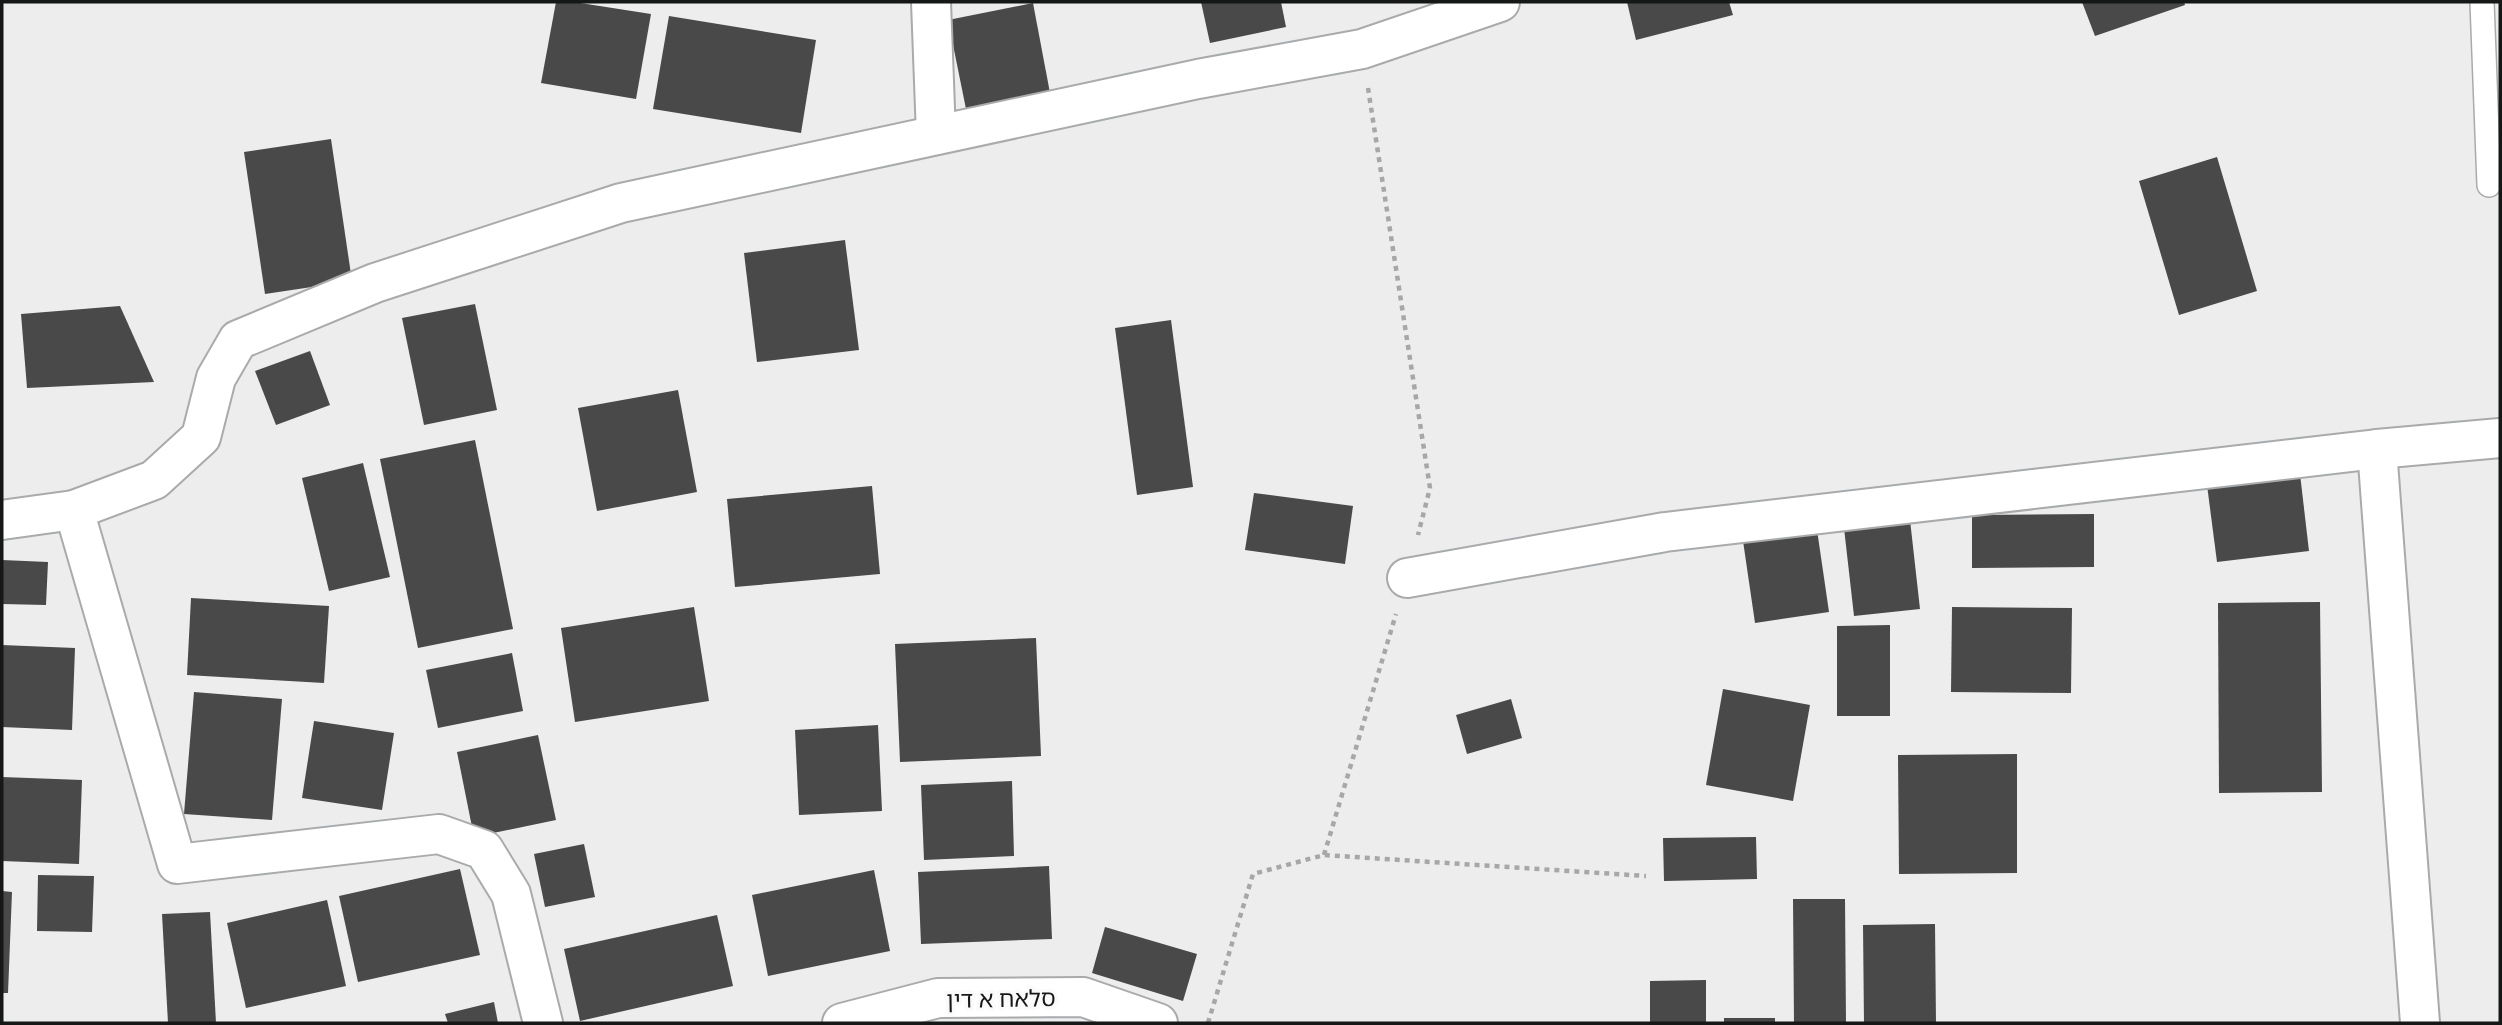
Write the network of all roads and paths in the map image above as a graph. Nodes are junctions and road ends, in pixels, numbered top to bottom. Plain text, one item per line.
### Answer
1 (931, 2) edge
2 (1500, 2) edge
3 (2482, 2) edge
4 (1362, 49) junction
5 (936, 135) junction
6 (2489, 184) dead end
7 (2500, 439) edge
8 (2377, 449) junction
9 (74, 510) junction
10 (2, 520) edge
11 (1407, 578) junction
12 (1324, 855) junction
13 (1646, 876) dead end
14 (543, 1023) edge
15 (842, 1023) edge
16 (1158, 1023) edge
17 (1208, 1023) edge
18 (2420, 1023) edge

1 - 5 street
2 - 4 street
3 - 6 lane
4 - 5 street
4 - 11 path
5 - 9 street
7 - 8 street
8 - 11 street
8 - 18 street
9 - 10 street
9 - 14 street
11 - 12 path
12 - 13 path
12 - 17 path
15 - 16 street, סלאח א דין

